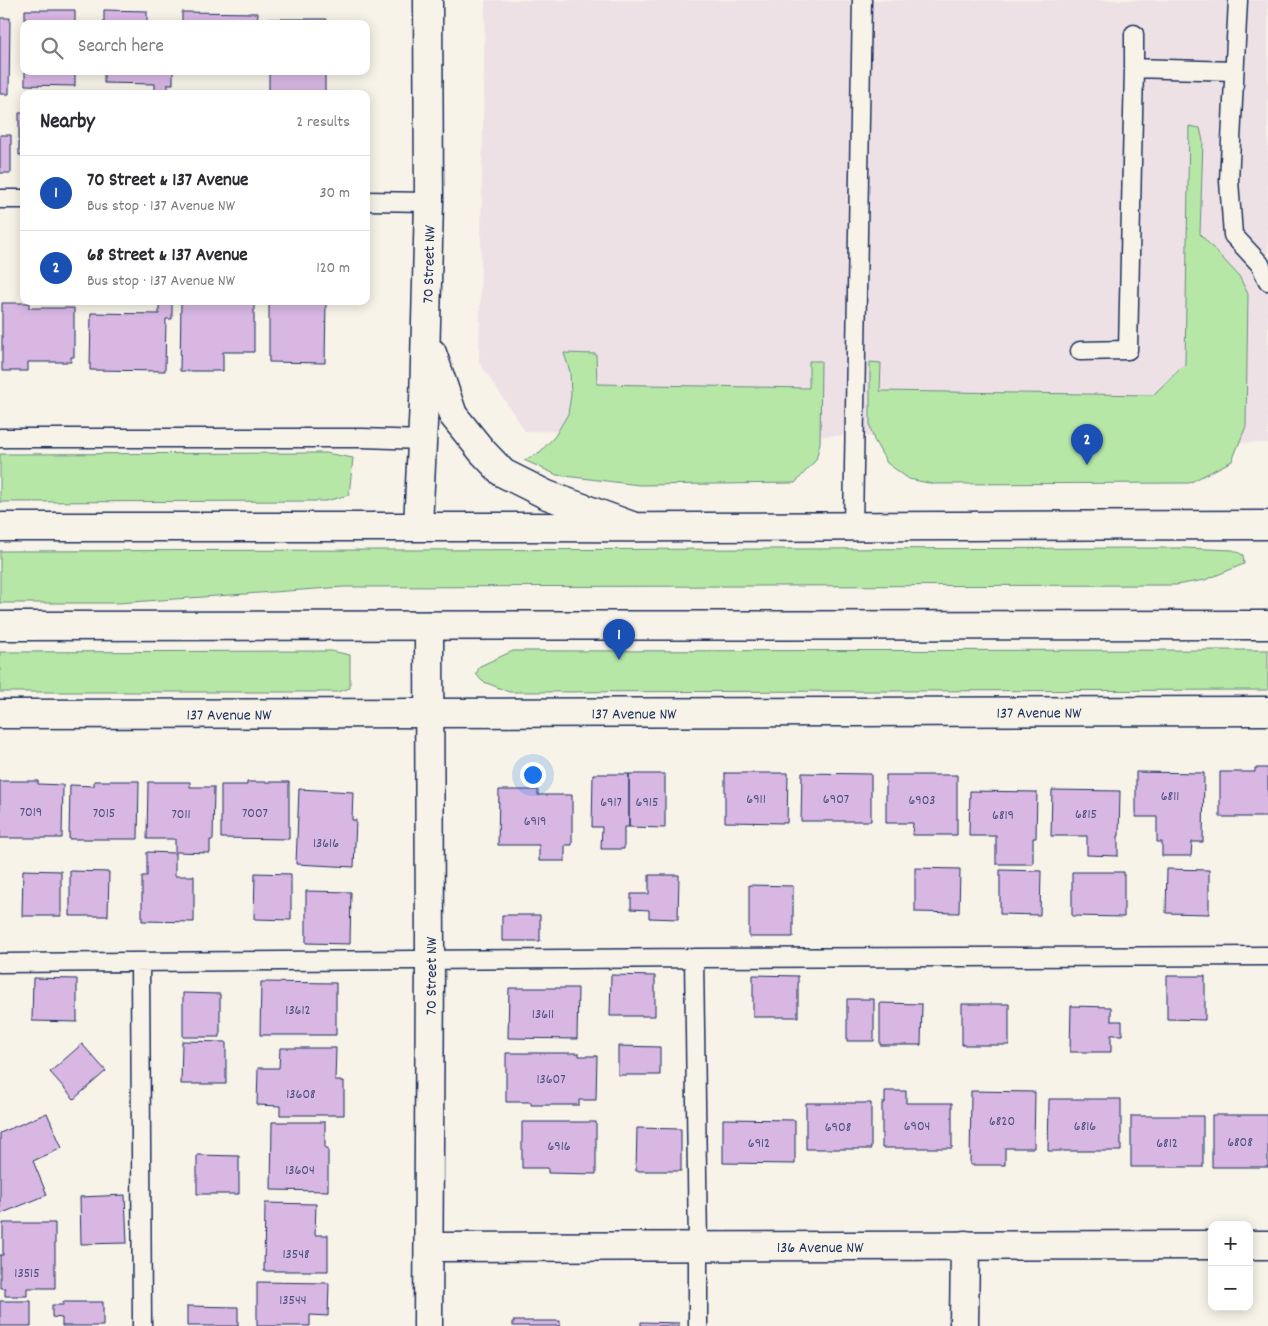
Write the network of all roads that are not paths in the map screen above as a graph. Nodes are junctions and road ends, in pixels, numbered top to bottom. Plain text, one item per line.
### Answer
1 (428, 0) edge
2 (862, 0) edge
3 (1238, 0) edge
4 (1134, 34) dead end
5 (1134, 68) junction
6 (1234, 71) junction
7 (0, 199) edge
8 (20, 199) edge
9 (370, 201) edge
10 (429, 202) junction
11 (1268, 281) edge
12 (425, 335) junction
13 (1080, 352) dead end
14 (0, 438) edge
15 (422, 440) junction
16 (1268, 525) edge
17 (418, 526) junction
18 (853, 526) junction
19 (0, 528) edge
20 (636, 528) junction
21 (1268, 625) edge
22 (0, 626) edge
23 (430, 626) junction
24 (1268, 710) edge
25 (430, 713) junction
26 (0, 714) edge
27 (1268, 956) edge
28 (694, 958) junction
29 (430, 960) junction
30 (140, 962) junction
31 (0, 963) edge
32 (1208, 1245) edge
33 (1253, 1245) edge
34 (1268, 1245) edge
35 (698, 1246) junction
36 (965, 1246) junction
37 (429, 1247) junction
38 (142, 1326) edge
39 (428, 1326) edge
40 (698, 1326) edge
41 (964, 1326) edge

1 - 10 street, 70 Street NW
2 - 18 lane
3 - 6 lane
4 - 5 lane
5 - 6 lane
5 - 13 lane
6 - 11 lane
7 - 8 lane
9 - 10 lane
10 - 12 street, 70 Street NW
12 - 15 street, 70 Street NW
12 - 20 street
14 - 15 lane
15 - 17 street, 70 Street NW
16 - 18 street
17 - 19 street
17 - 20 street
18 - 20 street
21 - 23 street
22 - 23 street
23 - 25 street, 70 Street NW
24 - 25 street, 137 Avenue NW
25 - 26 street, 137 Avenue NW
25 - 29 street, 70 Street NW
27 - 28 lane
28 - 29 lane
28 - 35 lane
29 - 30 lane
29 - 37 street, 70 Street NW
30 - 31 lane
30 - 38 lane
32 - 36 street, 136 Avenue NW
33 - 34 street
35 - 36 street, 136 Avenue NW
35 - 37 street, 136 Avenue NW
35 - 40 lane
36 - 41 street
37 - 39 street, 70 Street NW

